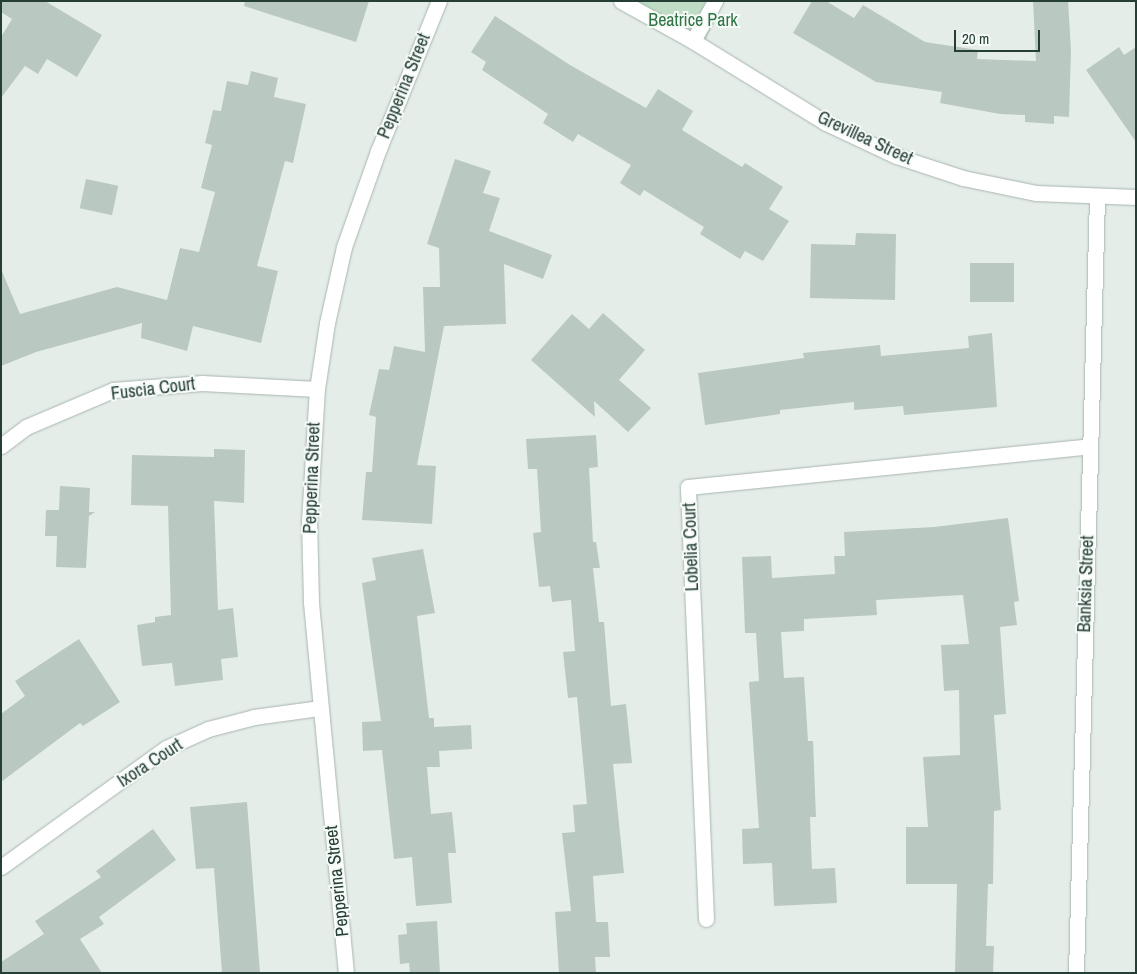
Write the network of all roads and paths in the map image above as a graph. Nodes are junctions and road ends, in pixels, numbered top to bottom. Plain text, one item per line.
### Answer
1 (439, 1) edge
2 (621, 1) edge
3 (715, 1) edge
4 (693, 41) junction
5 (1097, 196) junction
6 (1136, 197) edge
7 (317, 389) junction
8 (1, 446) edge
9 (1090, 446) junction
10 (320, 708) junction
11 (1, 867) edge
12 (706, 920) dead end
13 (346, 973) edge
14 (1076, 973) edge

1 - 7 street, Pepperina Street
2 - 4 street, Grevillea Street
3 - 4 street
4 - 5 street, Grevillea Street
5 - 6 street, Grevillea Street
5 - 9 street, Banksia Street
7 - 8 street, Fuscia Court
7 - 10 street, Pepperina Street
9 - 12 street, Lobelia Court
9 - 14 street, Banksia Street
10 - 11 street, Ixora Court
10 - 13 street, Pepperina Street

